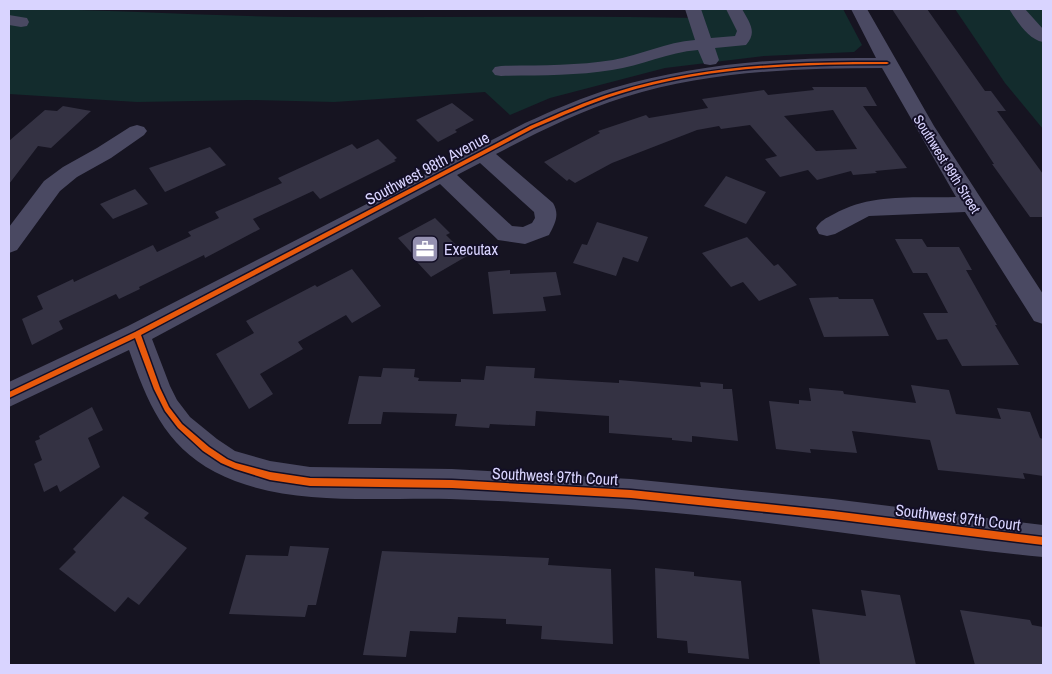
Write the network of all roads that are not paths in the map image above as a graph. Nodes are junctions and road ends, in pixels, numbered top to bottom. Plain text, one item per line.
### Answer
1 (693, 9) edge
2 (734, 9) edge
3 (859, 9) edge
4 (1016, 9) edge
5 (1043, 37) edge
6 (703, 44) junction
7 (887, 63) junction
8 (718, 70) junction
9 (501, 71) dead end
10 (137, 131) dead end
11 (483, 154) junction
12 (443, 175) junction
13 (972, 204) junction
14 (827, 228) dead end
15 (9, 244) edge
16 (1043, 314) edge
17 (137, 334) junction
18 (9, 395) edge
19 (1043, 541) edge

1 - 6 street
2 - 6 street
3 - 7 street, Southwest 99th Street
4 - 5 street
6 - 8 street
6 - 9 street
7 - 8 street, Southwest 98th Avenue
7 - 13 street, Southwest 99th Street
8 - 11 street, Southwest 98th Avenue
10 - 15 street
11 - 12 street, Southwest 98th Avenue
11 - 12 street, Southwest 98th Avenue
12 - 17 street, Southwest 98th Avenue
13 - 14 street
13 - 16 street, Southwest 99th Street
17 - 18 street, Southwest 98th Avenue
17 - 19 street, Southwest 97th Court

